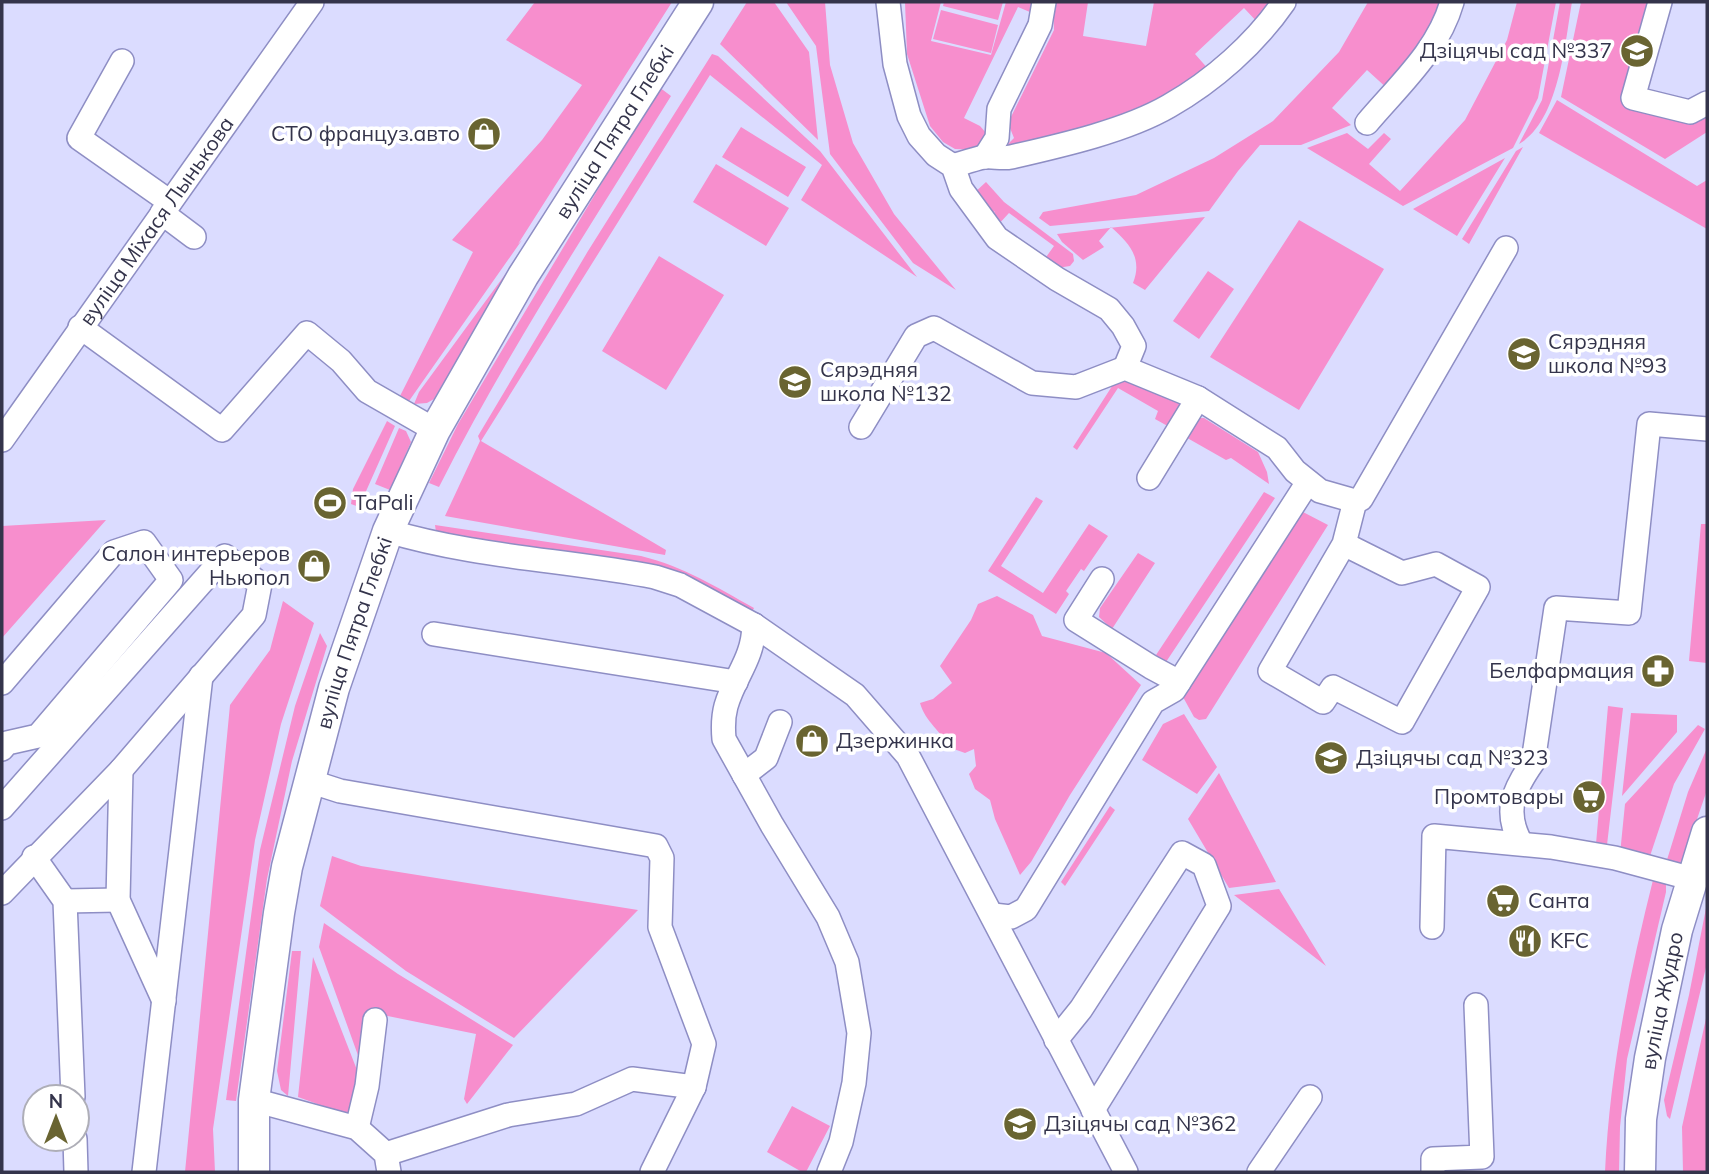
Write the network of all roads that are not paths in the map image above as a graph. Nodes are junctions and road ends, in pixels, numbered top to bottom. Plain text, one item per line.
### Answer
1 (312, 2) edge
2 (698, 2) edge
3 (888, 2) edge
4 (1044, 2) edge
5 (1283, 2) edge
6 (1452, 2) edge
7 (1660, 2) edge
8 (122, 61) dead end
9 (1707, 86) edge
10 (1707, 96) edge
11 (1707, 103) edge
12 (1367, 123) dead end
13 (985, 157) junction
14 (953, 166) junction
15 (166, 207) junction
16 (194, 237) dead end
17 (1506, 248) dead end
18 (80, 327) junction
19 (1125, 368) junction
20 (1198, 398) junction
21 (861, 427) dead end
22 (1707, 429) edge
23 (435, 430) junction
24 (2, 440) edge
25 (1149, 478) dead end
26 (1308, 482) junction
27 (1355, 501) junction
28 (388, 531) junction
29 (1344, 544) junction
30 (1102, 579) dead end
31 (754, 625) junction
32 (434, 634) dead end
33 (201, 676) junction
34 (736, 682) junction
35 (1179, 682) junction
36 (2, 683) edge
37 (780, 722) dead end
38 (2, 749) edge
39 (121, 770) junction
40 (744, 775) junction
41 (309, 781) junction
42 (2, 808) edge
43 (1707, 832) edge
44 (1521, 843) junction
45 (33, 857) junction
46 (1693, 879) junction
47 (2, 892) edge
48 (118, 900) junction
49 (65, 901) junction
50 (993, 915) junction
51 (1432, 927) dead end
52 (164, 1001) junction
53 (1476, 1005) dead end
54 (375, 1020) dead end
55 (1056, 1040) junction
56 (72, 1083) edge
57 (694, 1087) junction
58 (1310, 1097) dead end
59 (254, 1100) junction
60 (1093, 1110) junction
61 (358, 1128) junction
62 (75, 1153) edge
63 (387, 1163) edge
64 (76, 1172) edge
65 (144, 1172) edge
66 (254, 1172) edge
67 (652, 1172) edge
68 (829, 1172) edge
69 (1126, 1172) edge
70 (1259, 1172) edge
71 (1433, 1172) edge
72 (1640, 1172) edge

1 - 15 street, вуліца Міхася Лынькова
2 - 23 main road, вуліца Пятра Глебкі
3 - 14 street
4 - 13 street
5 - 13 street
6 - 12 street
7 - 11 street
8 - 15 street
9 - 10 street
13 - 14 street
14 - 19 street
15 - 16 street
15 - 18 street, вуліца Міхася Лынькова
17 - 27 street
18 - 23 street
18 - 24 street, вуліца Міхася Лынькова
19 - 20 street
19 - 21 street
20 - 25 street
20 - 26 street
22 - 44 street
23 - 28 main road, вуліца Пятра Глебкі
26 - 27 street
26 - 35 street
27 - 29 street
28 - 31 street
28 - 41 main road, вуліца Пятра Глебкі
29 - 29 street
30 - 35 street
31 - 34 street
31 - 50 street
32 - 34 street
33 - 39 street
33 - 42 street
33 - 52 street
34 - 40 street
35 - 50 street
36 - 38 street
37 - 40 street
39 - 45 street
39 - 48 street
40 - 68 street
41 - 57 street
41 - 59 main road, вуліца Пятра Глебкі
43 - 46 main road, вуліца Жудро
44 - 46 street
44 - 51 street
45 - 47 street
45 - 49 street
46 - 72 main road, вуліца Жудро
48 - 49 street
48 - 52 street
49 - 56 street
50 - 55 street
52 - 65 street
53 - 71 street
54 - 61 street
55 - 60 street
55 - 60 street
57 - 63 street
57 - 67 street
58 - 70 street
59 - 61 street
59 - 66 main road, вуліца Пятра Глебкі
60 - 69 street
61 - 63 street
62 - 64 street

